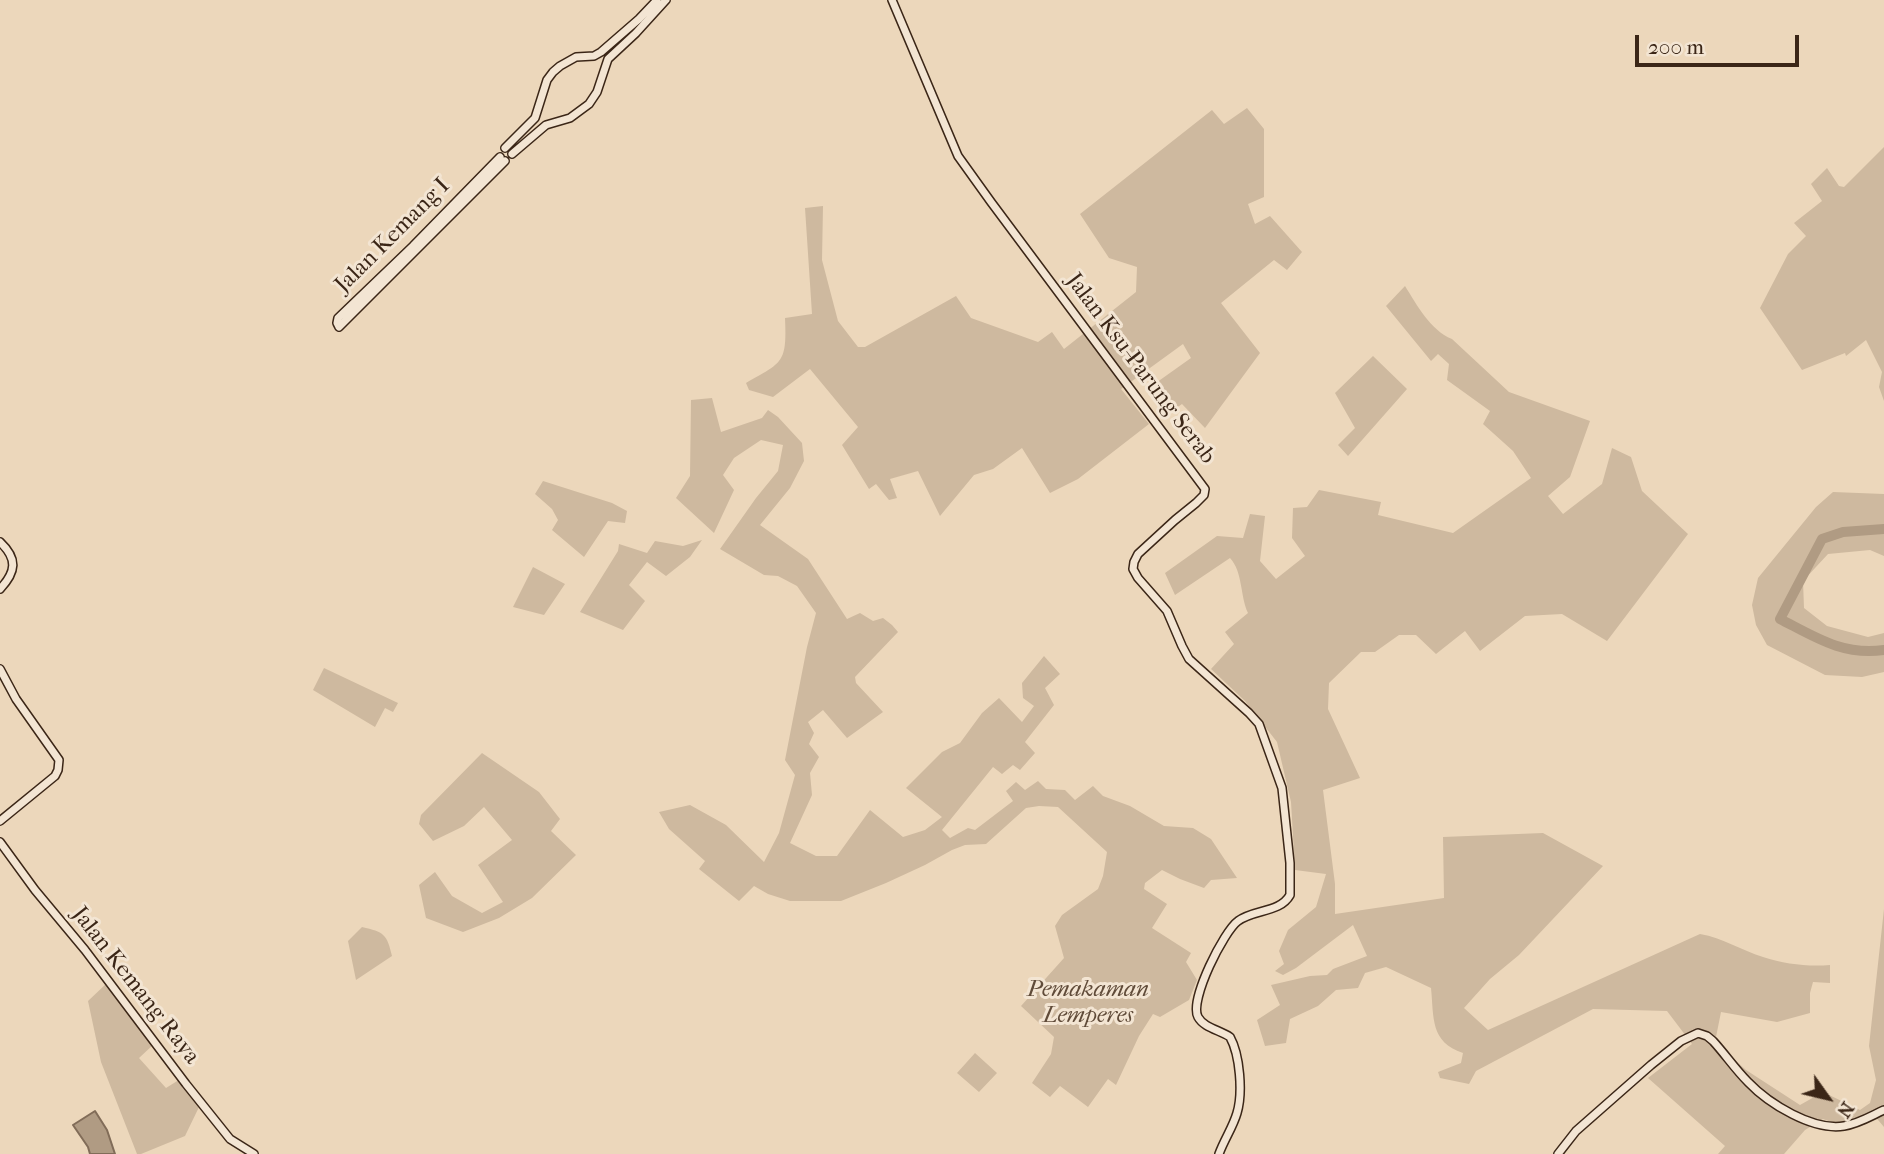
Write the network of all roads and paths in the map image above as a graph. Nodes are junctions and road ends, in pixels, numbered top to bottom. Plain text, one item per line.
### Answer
1 (657, 0) edge
2 (666, 0) edge
3 (892, 0) edge
4 (629, 33) junction
5 (594, 56) junction
6 (604, 68) junction
7 (535, 118) junction
8 (546, 125) junction
9 (505, 148) junction
10 (512, 154) junction
11 (502, 159) junction
12 (0, 542) edge
13 (0, 589) edge
14 (0, 669) edge
15 (0, 821) edge
16 (0, 842) edge
17 (1883, 1110) edge
18 (254, 1154) edge
19 (1219, 1154) edge
20 (1558, 1154) edge

1 - 4 street
2 - 4 street
3 - 19 street, Jalan Ksu-Parung Serab
4 - 5 street
4 - 6 street
5 - 6 street
5 - 7 street
6 - 8 street
7 - 8 street
7 - 9 street
8 - 10 street
9 - 10 street
9 - 11 street
10 - 11 street
11 - 11 street, Jalan Kemang I
12 - 13 street
14 - 15 street
16 - 18 street, Jalan Kemang Raya
17 - 20 street

